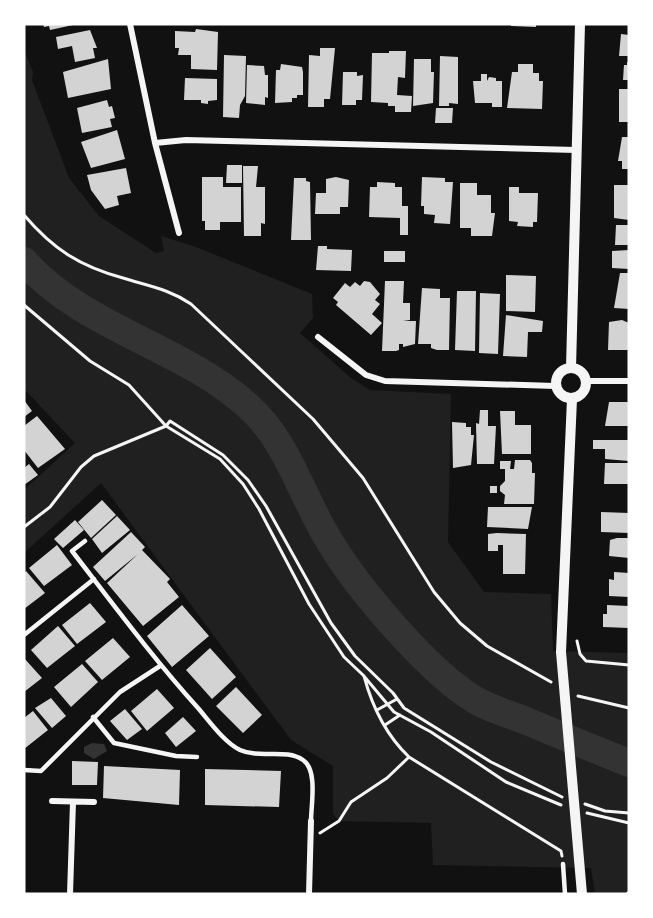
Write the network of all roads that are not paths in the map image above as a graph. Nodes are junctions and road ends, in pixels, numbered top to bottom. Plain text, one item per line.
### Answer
1 (130, 24) edge
2 (580, 24) edge
3 (155, 143) junction
4 (576, 150) junction
5 (179, 233) dead end
6 (318, 337) dead end
7 (571, 368) junction
8 (586, 381) junction
9 (629, 381) edge
10 (555, 387) junction
11 (572, 399) junction
12 (85, 542) dead end
13 (94, 579) junction
14 (24, 634) edge
15 (160, 666) junction
16 (93, 717) junction
17 (197, 757) dead end
18 (24, 770) edge
19 (52, 801) dead end
20 (73, 802) junction
21 (94, 802) dead end
22 (311, 821) joint
23 (563, 864) road end
24 (70, 894) edge
25 (309, 894) edge
26 (565, 894) edge
27 (582, 894) edge

1 - 3 street
2 - 4 street
3 - 4 street
3 - 5 street
4 - 7 street
6 - 10 street
7 - 8 street
7 - 10 street
8 - 9 street
8 - 11 street
10 - 11 street
11 - 27 street
12 - 13 lane
13 - 14 lane
13 - 15 lane
15 - 16 lane
15 - 22 lane
16 - 17 lane
16 - 18 lane
19 - 20 street
20 - 21 street
20 - 24 street
22 - 25 street
23 - 26 lane

